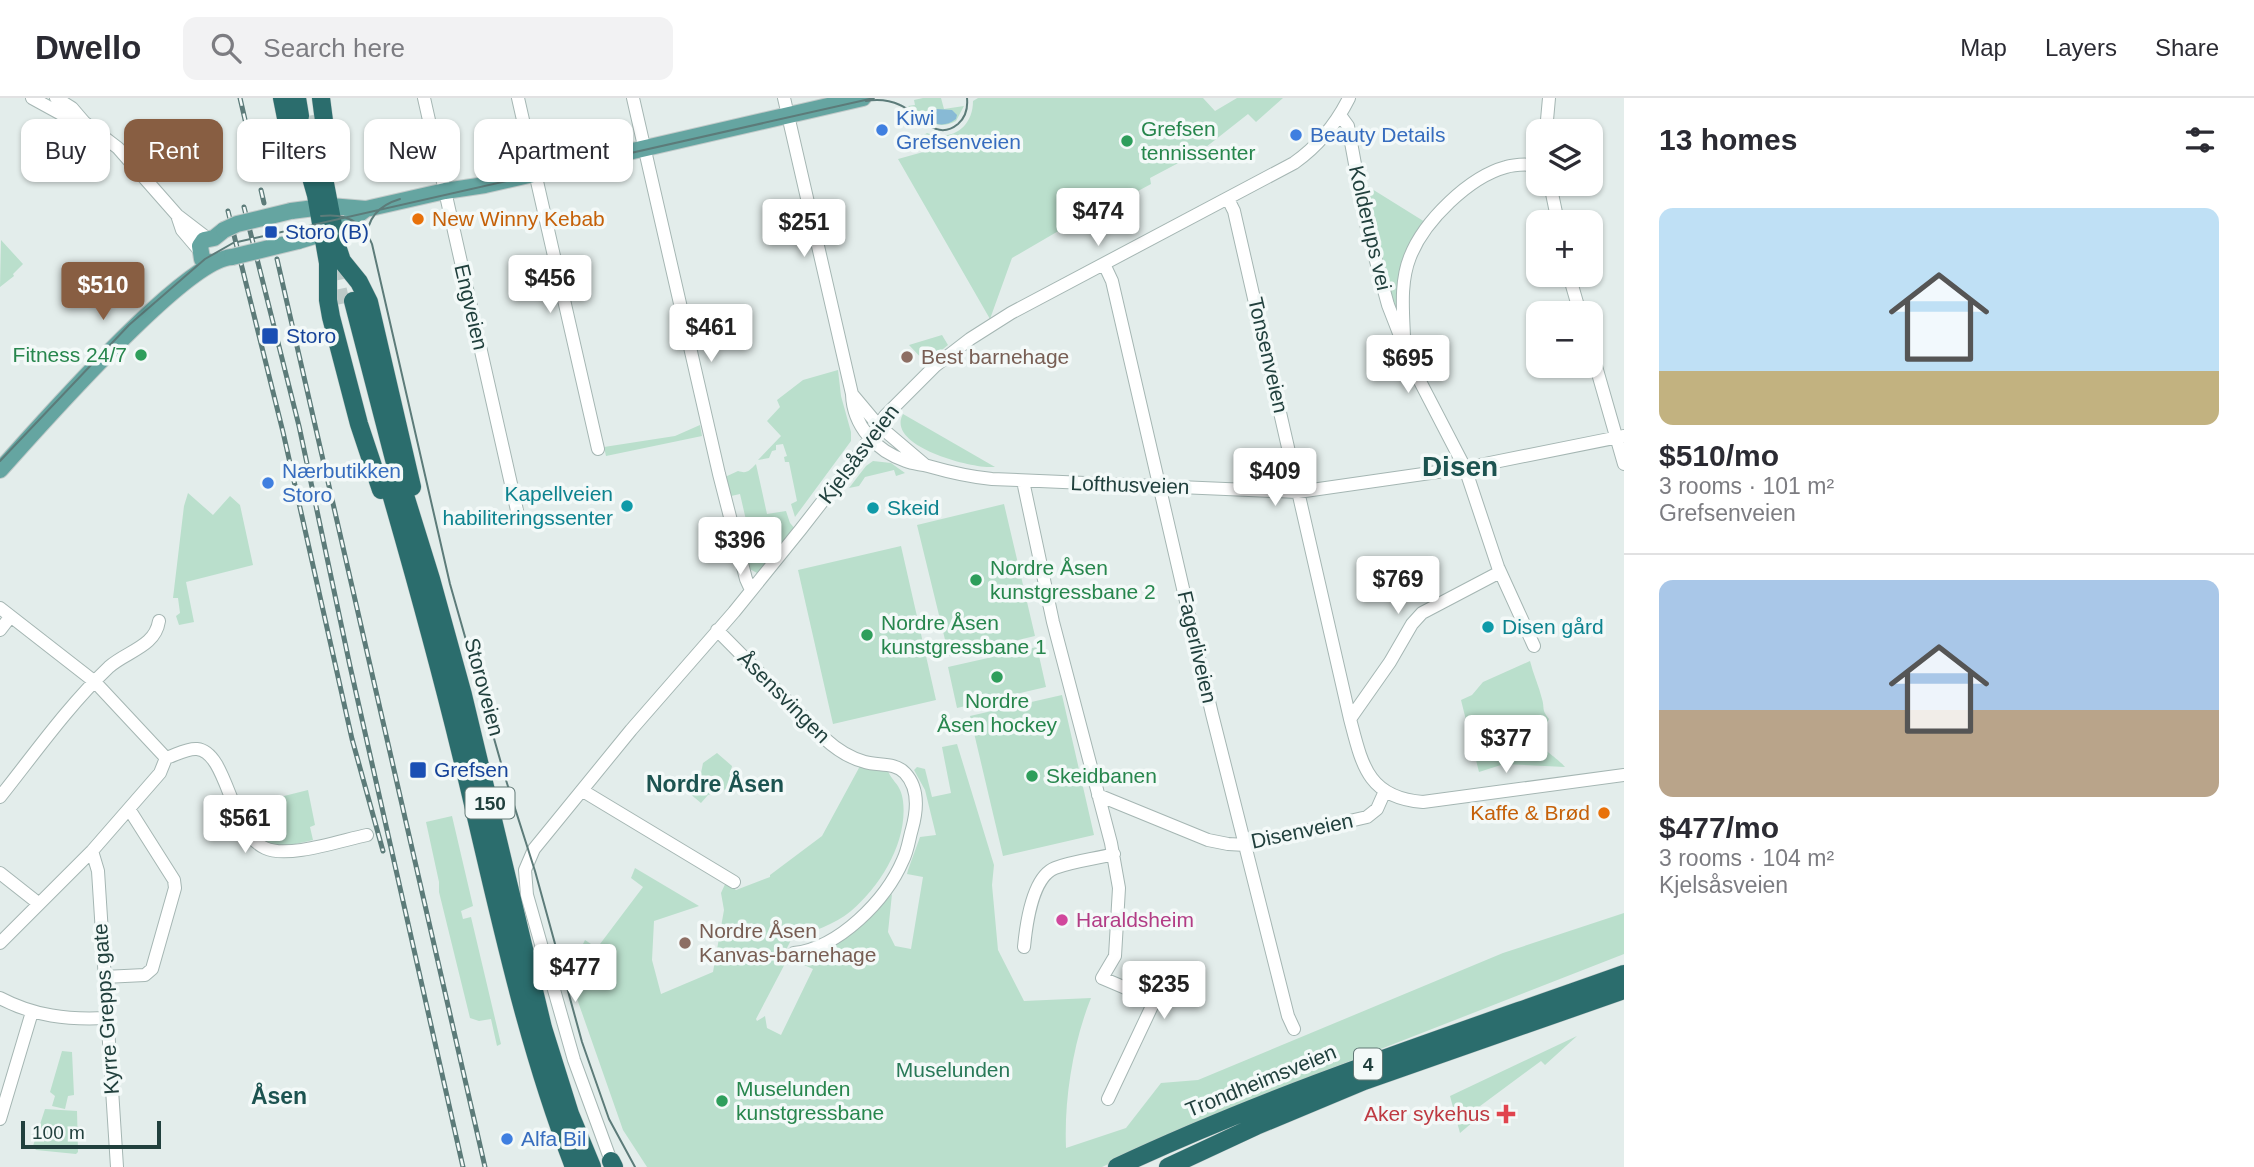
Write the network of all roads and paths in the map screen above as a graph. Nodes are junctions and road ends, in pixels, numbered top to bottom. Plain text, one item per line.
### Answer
1 (32, 98) edge
2 (55, 98) edge
3 (282, 98) edge
4 (297, 98) edge
5 (321, 98) edge
6 (424, 98) edge
7 (518, 98) edge
8 (632, 98) edge
9 (863, 98) edge
10 (1349, 98) edge
11 (1549, 98) edge
12 (785, 106) edge
13 (307, 110) tunnel mouth
14 (1340, 115) junction
15 (75, 119) edge
16 (81, 119) edge
17 (523, 119) edge
18 (1547, 119) edge
19 (110, 142) edge
20 (643, 144) junction
21 (633, 146) edge
22 (1526, 165) edge
23 (491, 182) edge
24 (537, 182) edge
25 (445, 191) junction
26 (1228, 199) junction
27 (324, 206) junction
28 (366, 209) junction
29 (328, 233) junction
30 (214, 249) junction
31 (1104, 264) junction
32 (1404, 343) junction
33 (1601, 378) edge
34 (852, 394) junction
35 (878, 425) junction
36 (1620, 436) edge
37 (870, 438) junction
38 (598, 449) dead end
39 (0, 458) edge
40 (1624, 464) edge
41 (926, 465) junction
42 (1465, 468) junction
43 (0, 470) edge
44 (1023, 481) junction
45 (1161, 488) junction
46 (1298, 492) junction
47 (518, 515) dead end
48 (407, 555) junction
49 (1500, 572) junction
50 (431, 579) junction
51 (751, 590) junction
52 (5, 612) edge
53 (159, 621) dead end
54 (0, 630) edge
55 (718, 630) junction
56 (1534, 646) dead end
57 (95, 682) junction
58 (1350, 719) junction
59 (166, 758) junction
60 (1624, 775) edge
61 (583, 791) junction
62 (1385, 792) junction
63 (1098, 795) junction
64 (0, 797) edge
65 (130, 808) junction
66 (367, 835) dead end
67 (1246, 845) junction
68 (92, 851) junction
69 (1114, 854) junction
70 (0, 873) edge
71 (734, 882) dead end
72 (38, 903) junction
73 (0, 943) edge
74 (1024, 947) dead end
75 (794, 953) dead end
76 (1624, 974) edge
77 (104, 977) junction
78 (1624, 990) edge
79 (0, 998) edge
80 (32, 1012) junction
81 (106, 1018) junction
82 (536, 1030) junction
83 (1294, 1030) dead end
84 (1108, 1099) dead end
85 (0, 1119) edge
86 (608, 1162) edge
87 (117, 1167) edge
88 (575, 1167) edge
89 (592, 1167) edge
90 (1116, 1167) edge
91 (1168, 1167) edge

1 - 15 street
2 - 16 street
3 - 27 highway, 150
4 - 13 highway
5 - 27 highway, 150
6 - 25 street, Engveien
7 - 17 street
8 - 20 street
9 - 12 main road
10 - 14 street, Kjelsåsveien
11 - 18 street
12 - 20 main road
12 - 34 street
14 - 26 street, Kjelsåsveien
14 - 32 street, Kolderups vei
19 - 30 street
20 - 21 main road
20 - 51 street
22 - 32 street
23 - 25 main road
24 - 38 street
25 - 28 main road
25 - 47 street, Engveien
26 - 31 street, Kjelsåsveien
26 - 46 street, Tonsenveien
27 - 28 main road
27 - 29 highway, 150
27 - 30 main road, bridge
28 - 29 main road
29 - 30 main road, bridge
29 - 48 highway, 150
29 - 50 highway, 150
30 - 39 main road
30 - 43 main road
31 - 35 street, Kjelsåsveien
31 - 45 street, Fagerliveien
32 - 42 street, Kolderups vei
33 - 36 street
34 - 35 street, Lofthusveien
34 - 37 street
35 - 37 street, Kjelsåsveien
35 - 41 street, Lofthusveien
36 - 40 street
36 - 42 street, Lofthusveien
37 - 41 street, Lofthusveien
37 - 51 street, Kjelsåsveien
41 - 44 street, Lofthusveien
42 - 46 street, Lofthusveien
42 - 49 street, Kolderups vei
44 - 45 street, Lofthusveien
44 - 63 street
45 - 46 street, Lofthusveien
45 - 67 street, Fagerliveien
46 - 58 street, Tonsenveien
48 - 50 highway, Storoveien / 150
48 - 82 highway, Storoveien / 150
49 - 56 street, Kolderups vei
49 - 58 street
50 - 82 highway, Storoveien / 150
51 - 55 street, Kjelsåsveien
52 - 54 street
52 - 57 street
53 - 57 street
55 - 61 street, Kjelsåsveien
55 - 75 street, Åsensvingen
57 - 59 street
57 - 64 street
58 - 62 street, Tonsenveien
59 - 65 street
59 - 66 street
60 - 62 street
61 - 71 street
61 - 86 street, Kjelsåsveien
62 - 67 street, Disenveien
63 - 67 street, Disenveien
63 - 69 street
65 - 68 street
65 - 77 street
67 - 83 street, Fagerliveien
68 - 72 street
68 - 77 street, Kyrre Grepps gate
69 - 74 street
69 - 84 street
70 - 72 street
72 - 73 street
76 - 90 highway, Trondheimsveien / 4
77 - 81 street, Kyrre Grepps gate
78 - 91 highway, Trondheimsveien / 4
79 - 80 street
80 - 81 street
80 - 85 street
81 - 87 street, Kyrre Grepps gate
82 - 88 highway, Storoveien / 150
82 - 89 highway, Storoveien / 150

